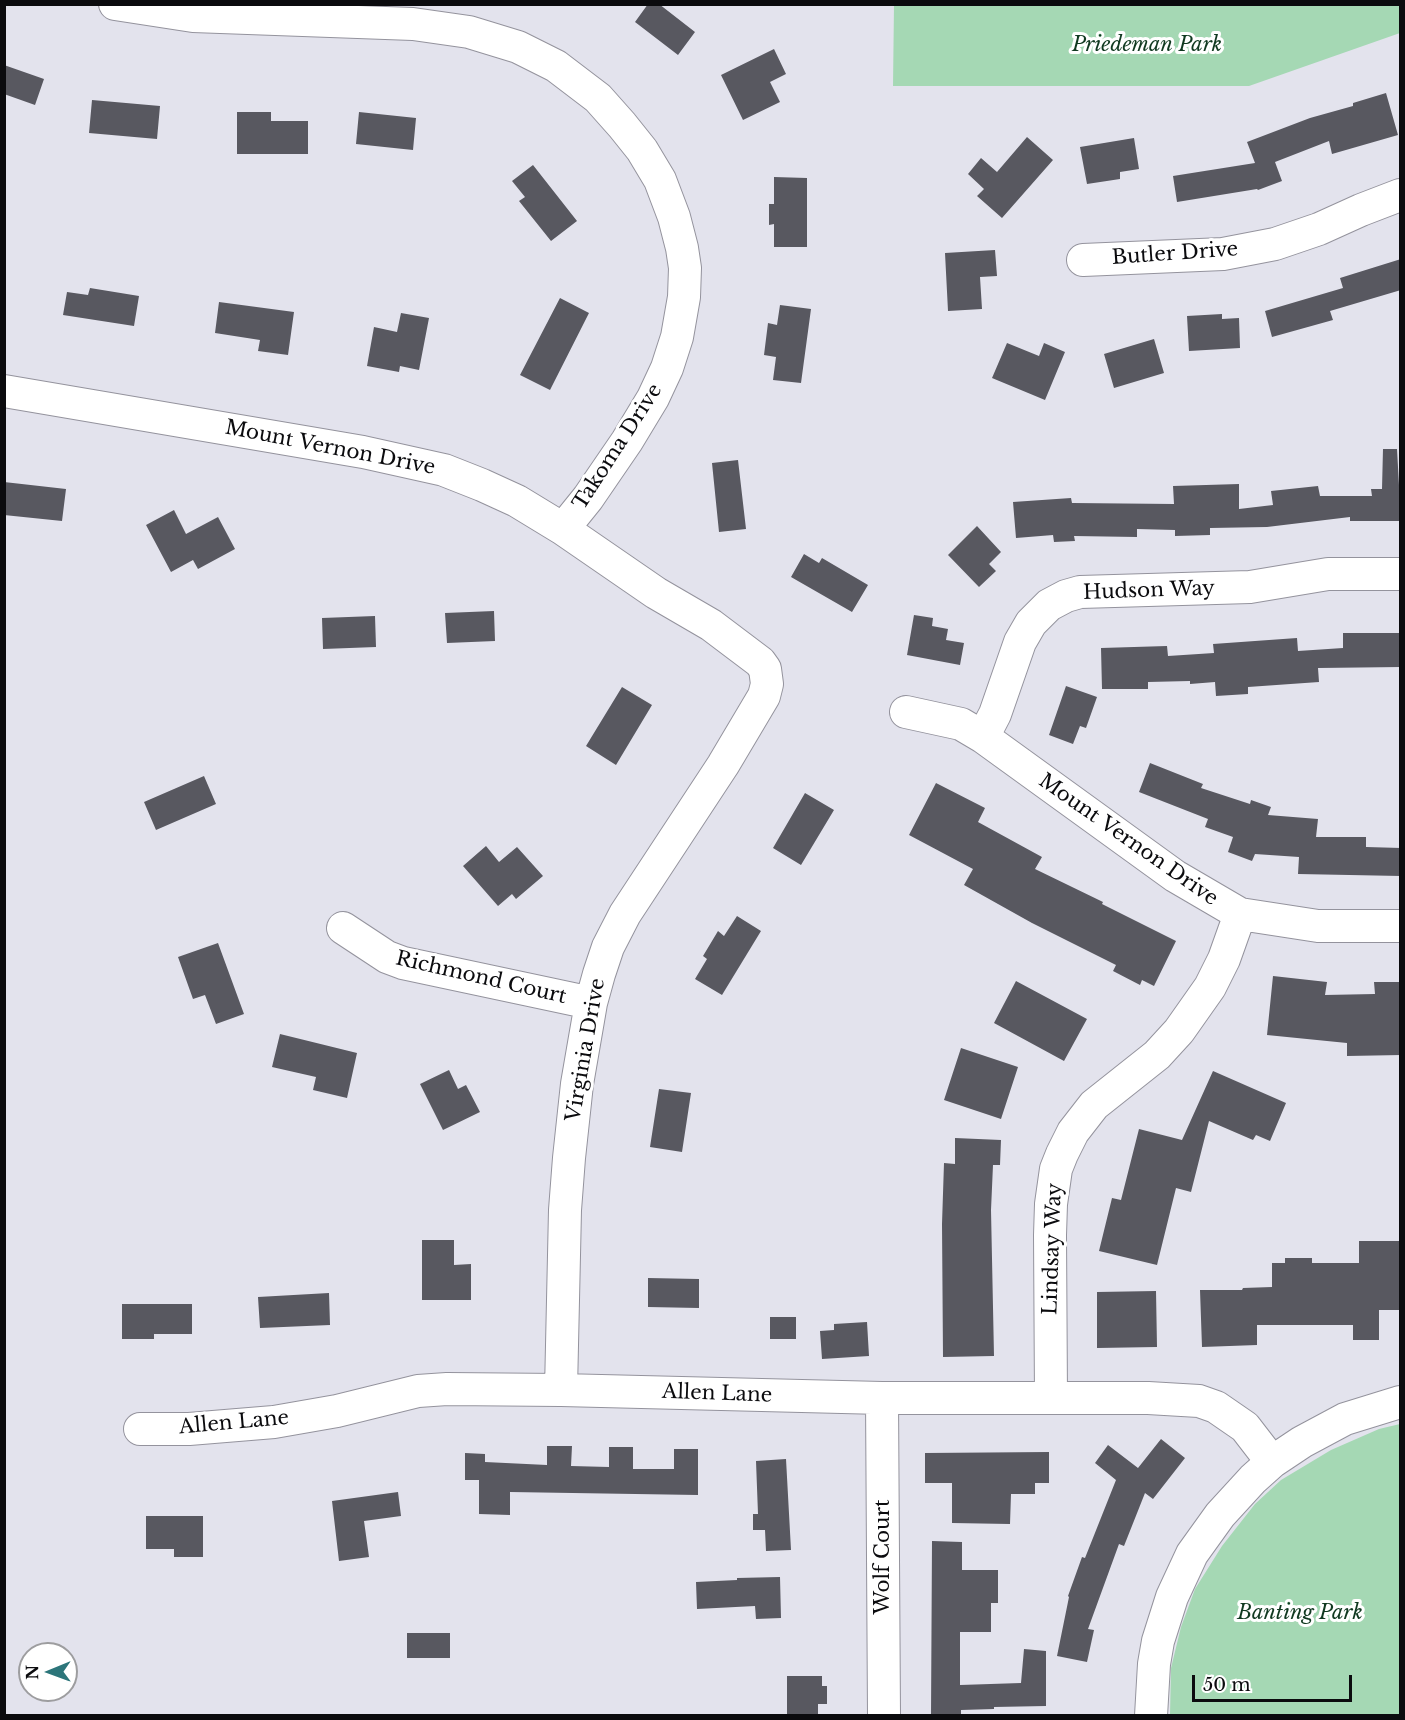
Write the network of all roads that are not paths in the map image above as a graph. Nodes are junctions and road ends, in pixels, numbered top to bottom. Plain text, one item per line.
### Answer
1 (116, 4) edge
2 (1401, 195) edge
3 (1083, 260) dead end
4 (4, 391) edge
5 (563, 529) junction
6 (1401, 574) edge
7 (767, 684) joint
8 (906, 712) dead end
9 (983, 737) junction
10 (1240, 914) junction
11 (1401, 926) edge
12 (343, 928) dead end
13 (591, 1003) junction
14 (561, 1389) junction
15 (882, 1398) junction
16 (1051, 1398) junction
17 (1401, 1402) edge
18 (140, 1429) dead end
19 (1272, 1462) junction
20 (884, 1716) edge
21 (1151, 1716) edge

1 - 5 street, Takoma Drive
2 - 3 street, Butler Drive
4 - 5 street, Mount Vernon Drive
5 - 7 street, Mount Vernon Drive
6 - 9 street, Hudson Way
7 - 13 street, Virginia Drive
8 - 9 street, Mount Vernon Drive
9 - 10 street, Mount Vernon Drive
10 - 11 street, Mount Vernon Drive
10 - 16 street, Lindsay Way
12 - 13 street, Richmond Court
13 - 14 street, Virginia Drive
14 - 15 street, Allen Lane
14 - 18 street, Allen Lane
15 - 16 street, Allen Lane
15 - 20 street, Wolf Court
16 - 19 street, Allen Lane
17 - 19 street
19 - 21 street

